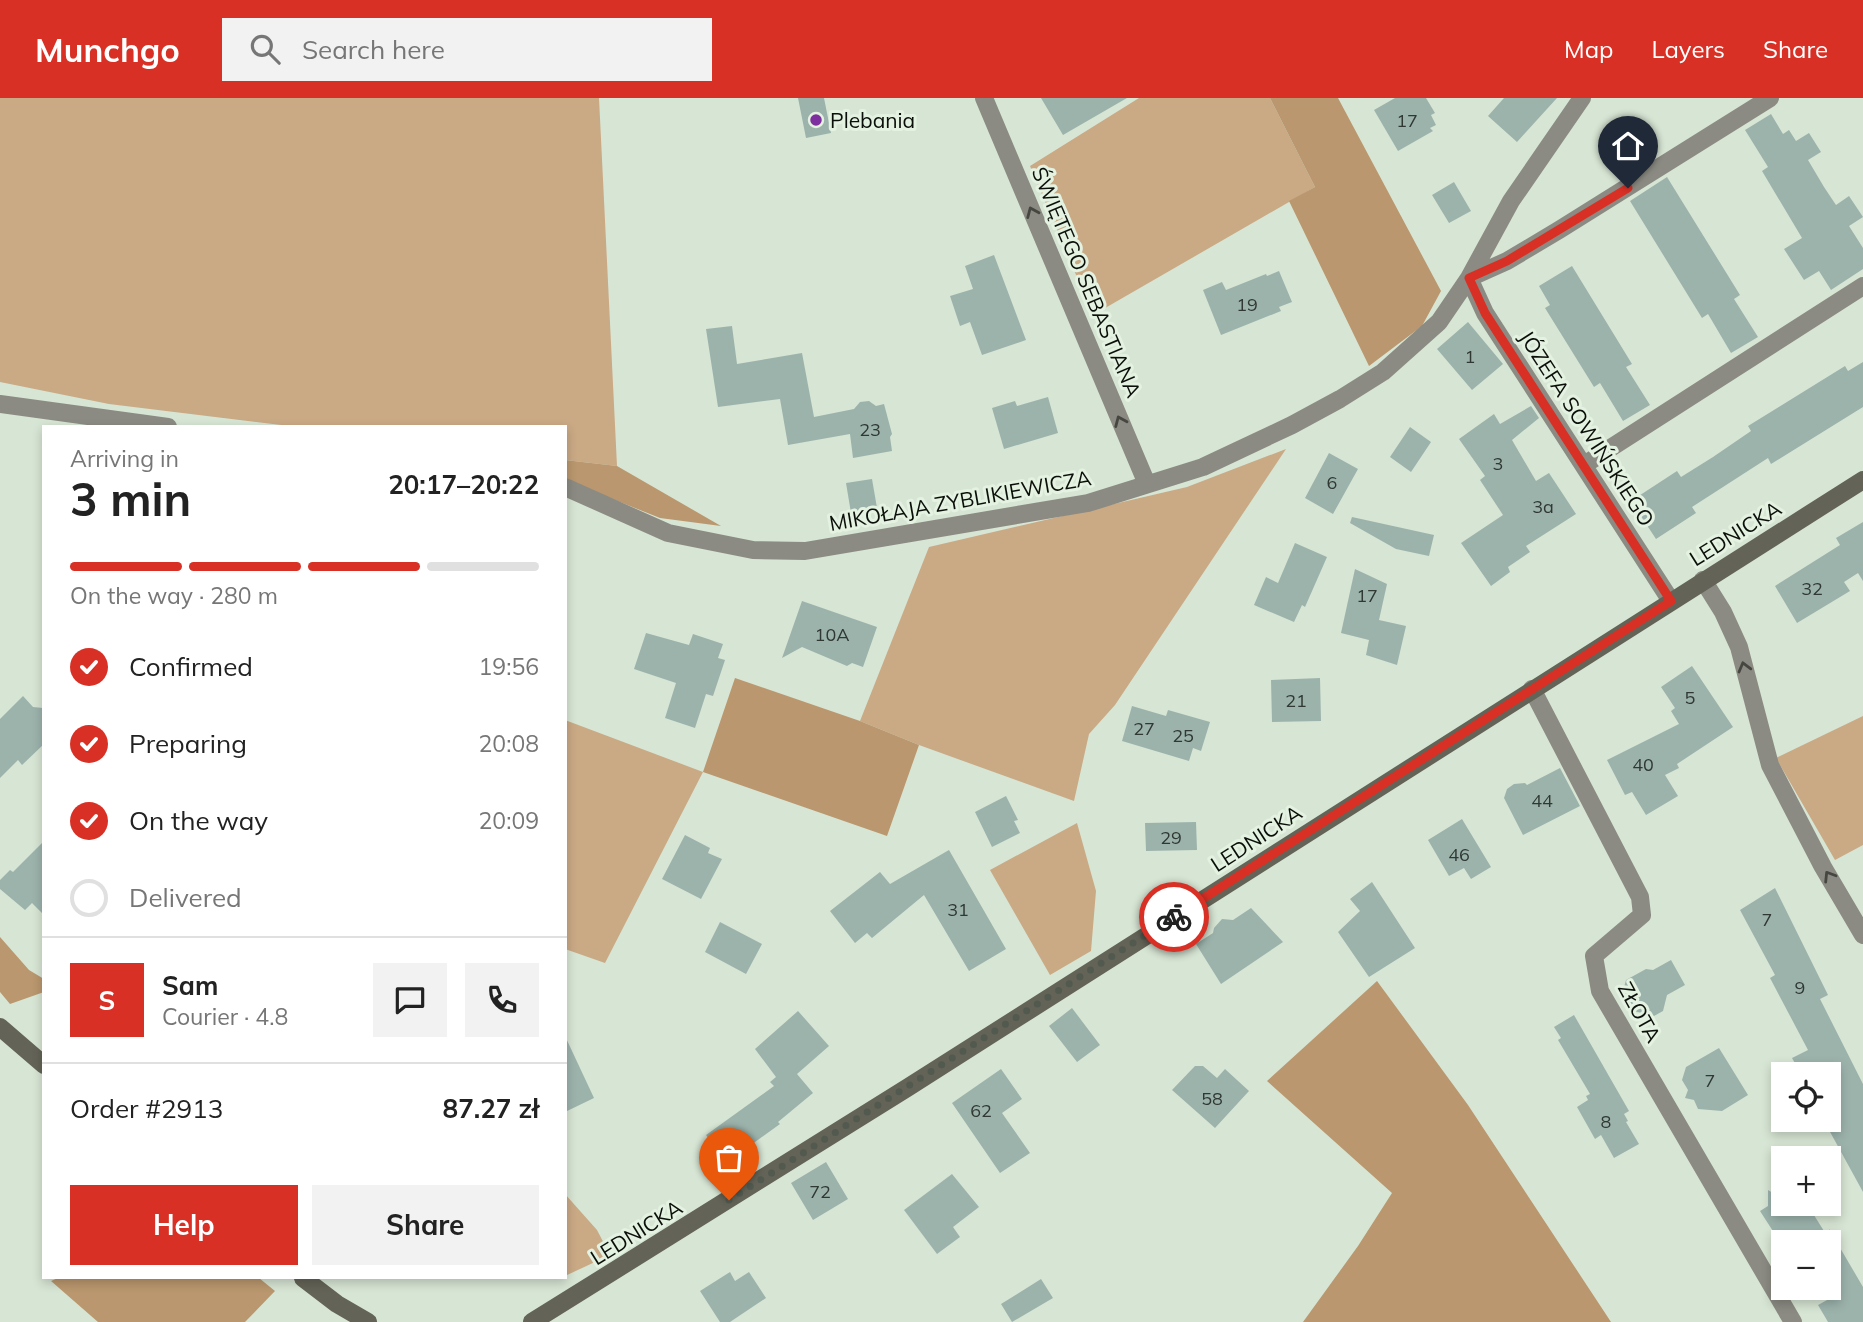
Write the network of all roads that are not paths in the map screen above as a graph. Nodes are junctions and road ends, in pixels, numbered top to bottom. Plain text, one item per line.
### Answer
1 (984, 98) edge
2 (1582, 98) edge
3 (1770, 98) edge
4 (1469, 278) junction
5 (1863, 286) edge
6 (0, 404) edge
7 (153, 425) edge
8 (1584, 465) junction
9 (1863, 480) edge
10 (1147, 484) junction
11 (567, 488) edge
12 (1703, 580) junction
13 (1671, 601) junction
14 (1532, 689) junction
15 (1863, 935) edge
16 (1, 1031) edge
17 (42, 1063) edge
18 (304, 1279) edge
19 (368, 1322) edge
20 (531, 1322) edge
21 (1793, 1322) edge

10 -> 1 street, ŚWIĘTEGO SEBASTIANA
2 - 4 street, MIKOŁAJA ZYBLIKIEWICZA
3 - 4 street
4 - 8 street, JÓZEFA SOWIŃSKIEGO
4 - 10 street, MIKOŁAJA ZYBLIKIEWICZA
5 - 8 street
6 - 7 street
8 - 13 street, JÓZEFA SOWIŃSKIEGO
9 - 12 main road, LEDNICKA
10 - 11 street, MIKOŁAJA ZYBLIKIEWICZA
12 - 13 main road, LEDNICKA
15 -> 12 street
13 - 14 main road, LEDNICKA
14 - 20 main road, LEDNICKA
14 - 21 street, ZŁOTA
16 - 17 main road
18 - 19 main road

